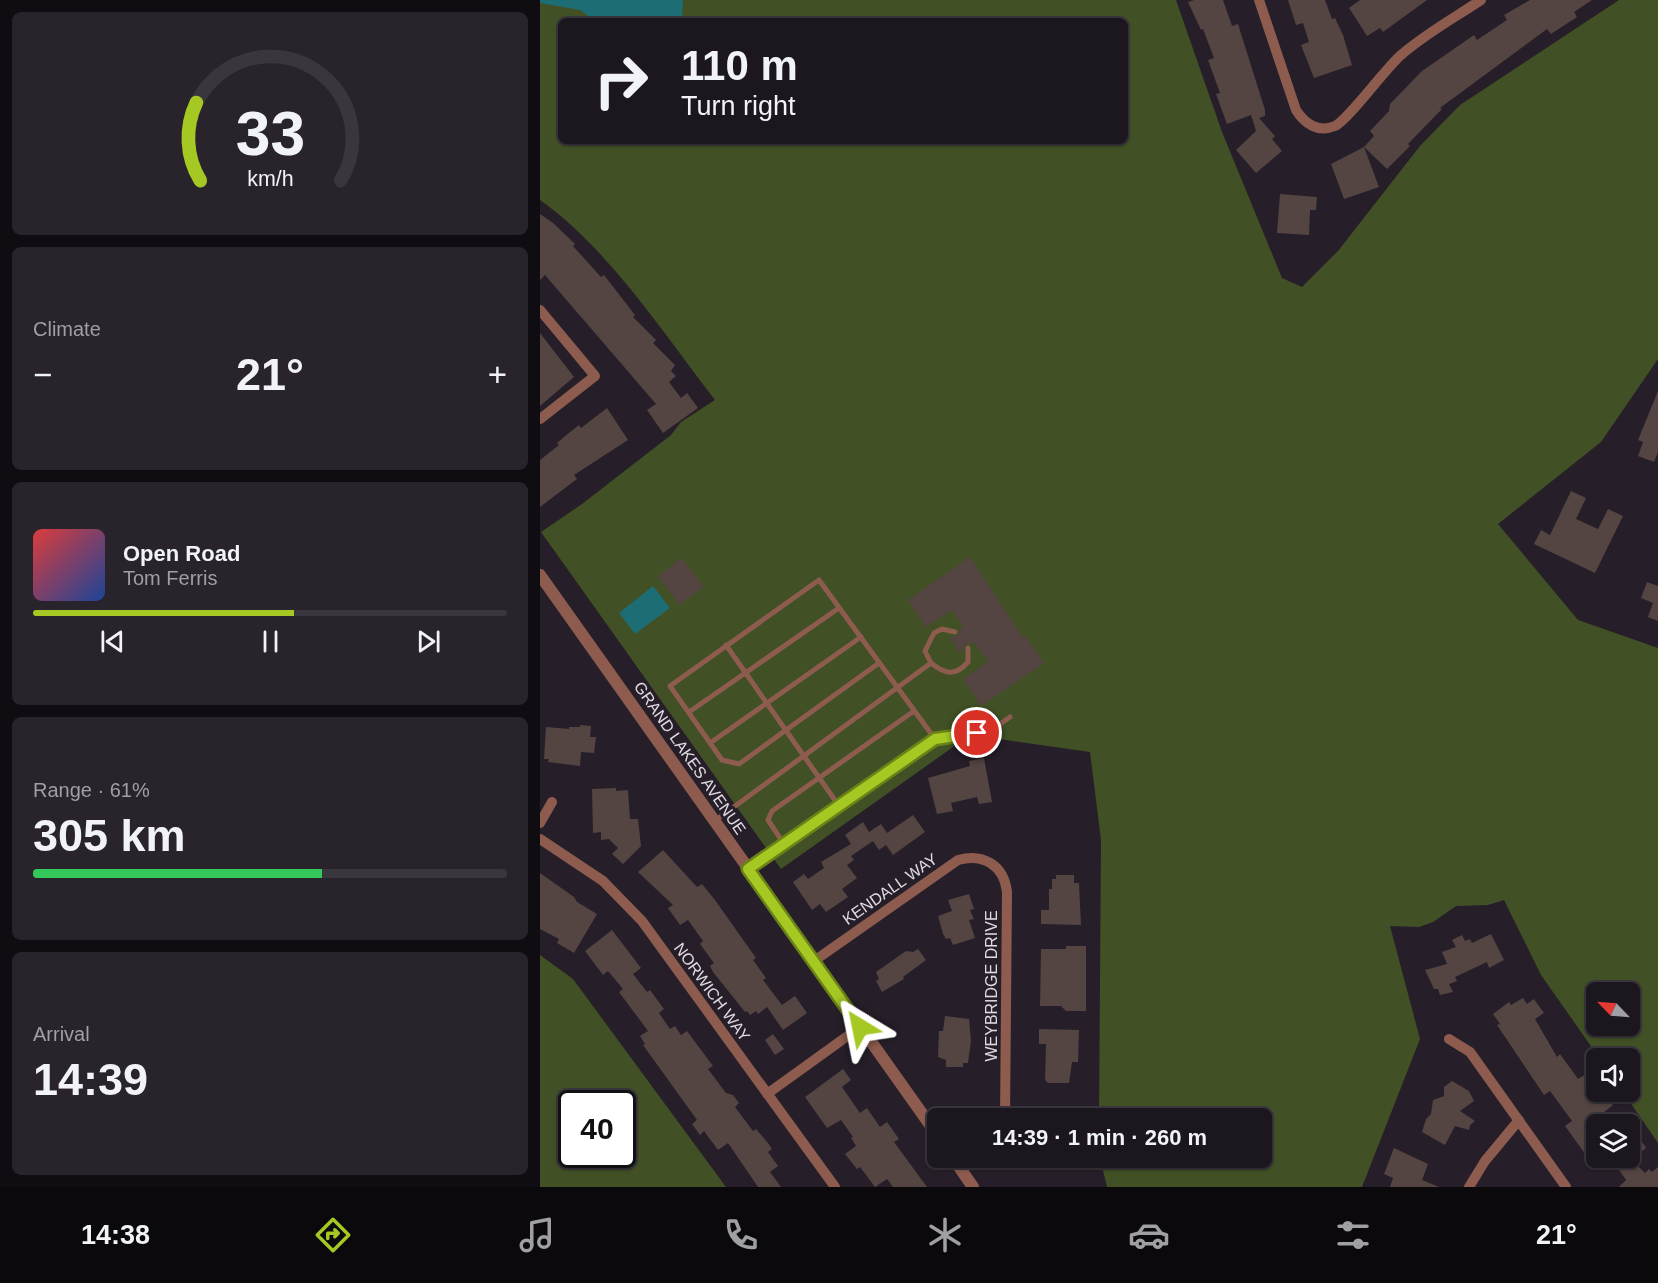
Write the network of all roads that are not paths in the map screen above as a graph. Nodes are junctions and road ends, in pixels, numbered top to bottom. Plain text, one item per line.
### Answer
1 (1259, 0) edge
2 (1481, 0) edge
3 (540, 310) edge
4 (540, 419) edge
5 (540, 575) edge
6 (839, 608) junction
7 (955, 632) dead end
8 (861, 637) junction
9 (726, 645) junction
10 (968, 648) dead end
11 (879, 663) junction
12 (931, 663) junction
13 (745, 673) junction
14 (897, 688) junction
15 (767, 703) junction
16 (914, 711) junction
17 (689, 712) junction
18 (1010, 717) dead end
19 (786, 731) junction
20 (935, 739) junction
21 (710, 744) junction
22 (803, 754) junction
23 (819, 777) junction
24 (552, 802) dead end
25 (838, 806) junction
26 (714, 821) junction
27 (540, 823) edge
28 (540, 839) edge
29 (784, 844) junction
30 (988, 861) joint
31 (748, 869) junction
32 (813, 961) junction
33 (860, 1027) junction
34 (1449, 1039) dead end
35 (767, 1094) junction
36 (1005, 1108) edge
37 (1519, 1120) junction
38 (927, 1121) edge
39 (963, 1168) edge
40 (835, 1187) edge
41 (974, 1187) edge
42 (1469, 1187) edge
43 (1566, 1187) edge

1 - 2 street
3 - 4 street
5 - 26 street, GRAND LAKES AVENUE
6 - 8 lane
6 - 9 lane
6 - 13 lane
7 - 12 lane
8 - 11 lane
8 - 15 lane
9 - 13 lane
9 - 17 lane
10 - 12 lane
11 - 14 lane
11 - 19 lane
12 - 14 lane
13 - 15 lane
13 - 17 lane
14 - 16 lane
14 - 22 lane
15 - 19 lane
15 - 21 lane
16 - 20 lane
16 - 23 lane
17 - 21 lane
18 - 20 lane
19 - 21 lane
19 - 22 lane
20 - 25 lane
22 - 23 lane
22 - 26 lane
23 - 25 lane
23 - 29 lane
24 - 27 street
25 - 29 lane
26 - 31 street, GRAND LAKES AVENUE
28 - 35 street, NORWICH WAY
29 - 31 lane
30 - 32 street, KENDALL WAY
30 - 36 street, WEYBRIDGE DRIVE
31 - 32 street, GRAND LAKES AVENUE
32 - 33 street, GRAND LAKES AVENUE
33 - 35 street
33 - 38 street, GRAND LAKES AVENUE
34 - 37 street
35 - 40 street, NORWICH WAY
37 - 42 street
37 - 43 street
39 - 41 street

